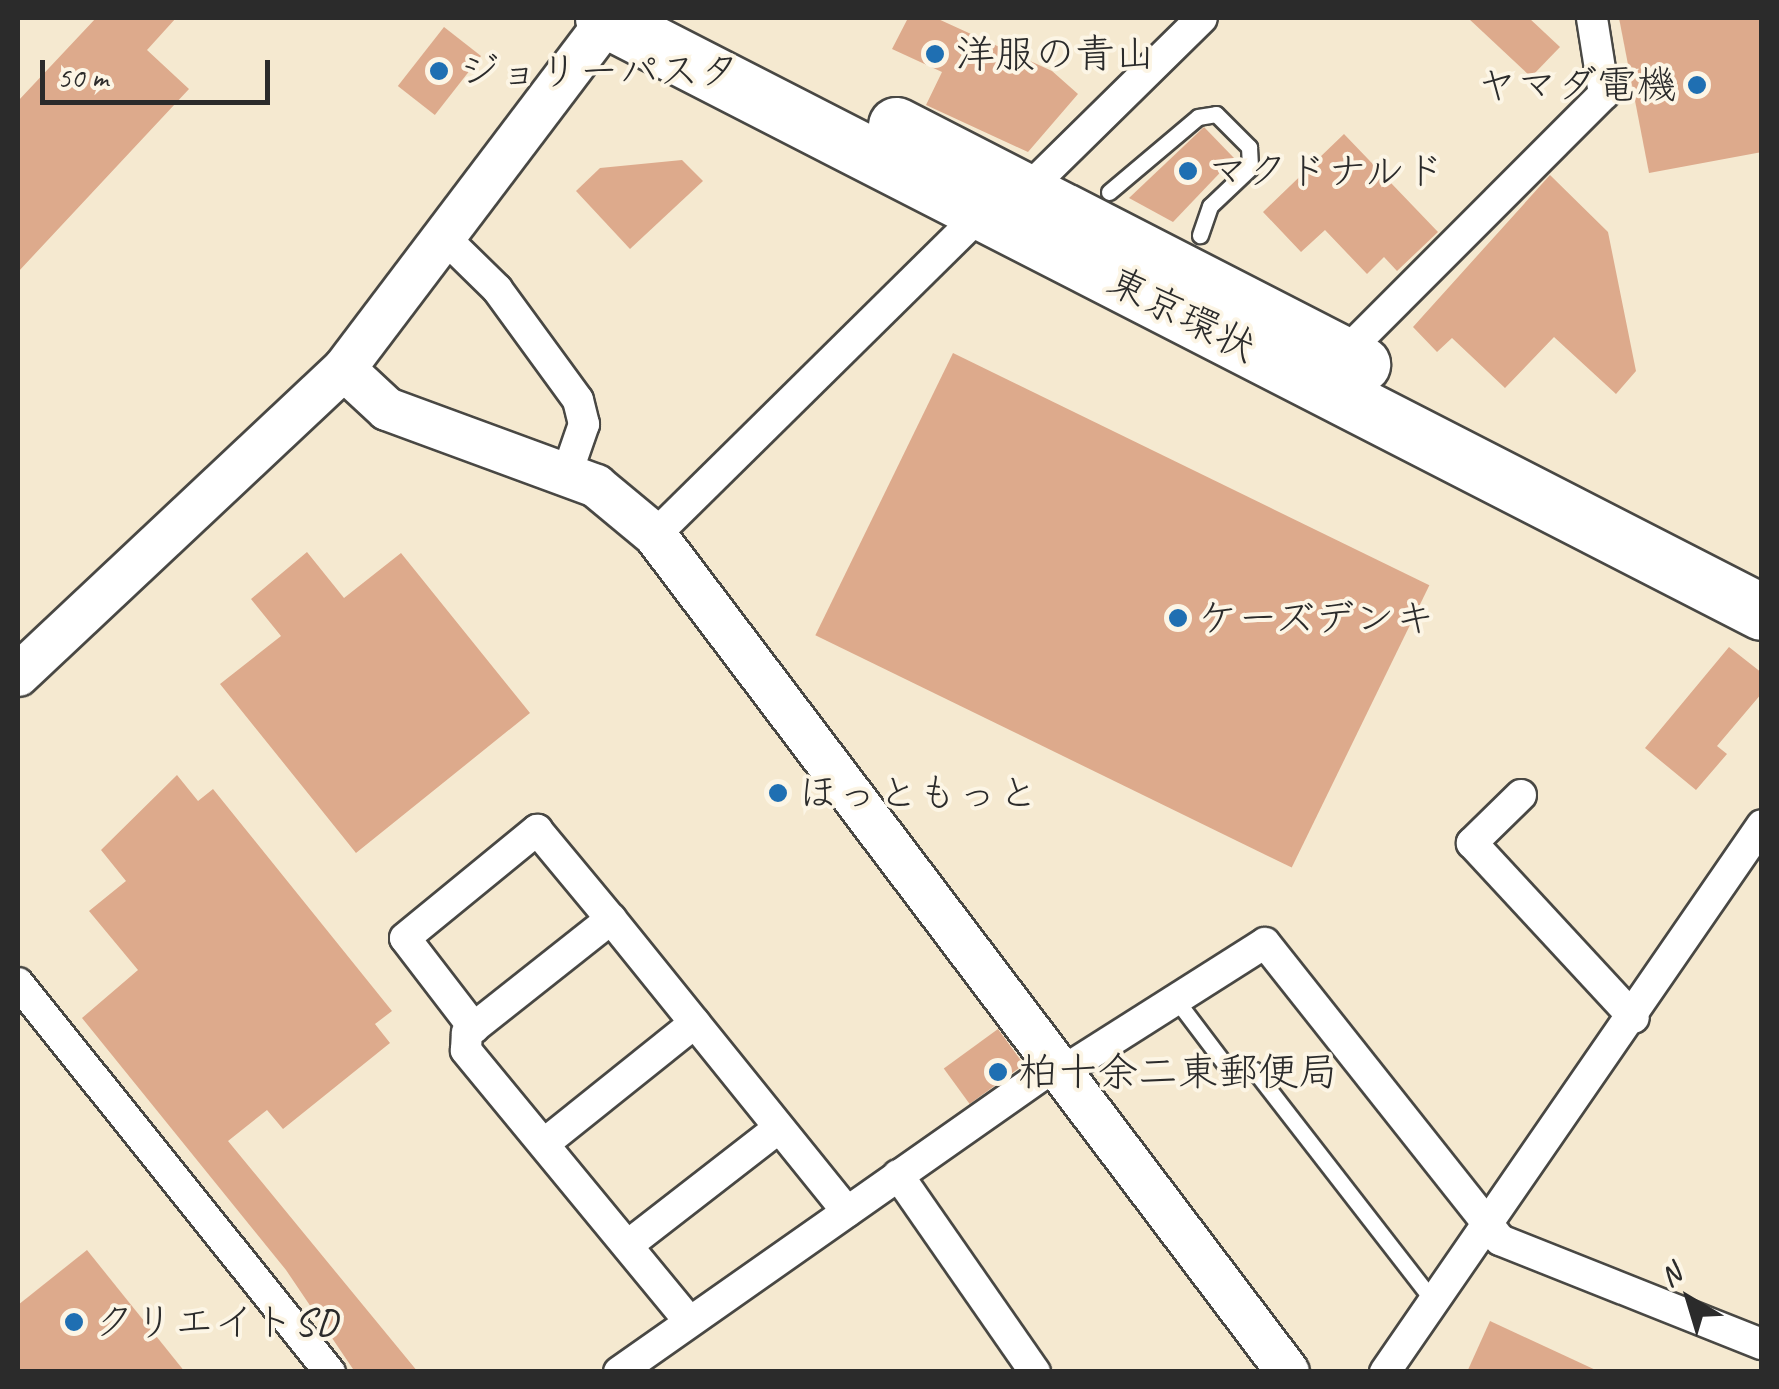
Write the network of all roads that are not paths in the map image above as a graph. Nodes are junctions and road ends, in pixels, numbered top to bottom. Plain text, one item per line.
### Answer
1 (606, 18) edge
2 (678, 18) edge
3 (1202, 18) edge
4 (1592, 18) edge
5 (1109, 192) dead end
6 (1005, 201) junction
7 (1200, 235) dead end
8 (448, 241) junction
9 (1343, 354) junction
10 (344, 369) junction
11 (567, 473) junction
12 (655, 535) junction
13 (1762, 570) edge
14 (1762, 612) edge
15 (18, 675) edge
16 (1520, 795) dead end
17 (1762, 825) edge
18 (611, 920) junction
19 (18, 983) edge
20 (1176, 1000) junction
21 (1634, 1018) junction
22 (694, 1023) junction
23 (474, 1028) junction
24 (1052, 1068) junction
25 (779, 1128) junction
26 (545, 1143) junction
27 (898, 1176) junction
28 (847, 1212) junction
29 (1486, 1224) junction
30 (628, 1246) junction
31 (1432, 1301) junction
32 (688, 1321) junction
33 (1762, 1344) edge
34 (330, 1372) edge
35 (619, 1372) edge
36 (1035, 1372) edge
37 (1288, 1372) edge
38 (1385, 1372) edge

1 - 6 highway, 東京環状
1 - 8 street
2 - 6 highway, 東京環状
3 - 6 street
4 - 9 street
5 - 7 lane
6 - 9 highway, 東京環状
6 - 12 street
6 - 14 highway, 東京環状
8 - 10 street
8 - 11 street
9 - 13 highway, 東京環状
10 - 11 street
10 - 15 street
11 - 12 street
12 - 24 street
16 - 21 street
17 - 21 street
18 - 22 street
18 - 23 street
18 - 23 street
19 - 34 street
20 - 24 street
20 - 29 street
20 - 31 lane
21 - 29 street
22 - 25 street
22 - 26 street
23 - 26 street
24 - 27 street
24 - 37 street
25 - 28 street
25 - 30 street
26 - 30 street
27 - 28 street
27 - 36 street
28 - 32 street
29 - 31 street
29 - 33 street
30 - 32 street
31 - 38 street
32 - 35 street

